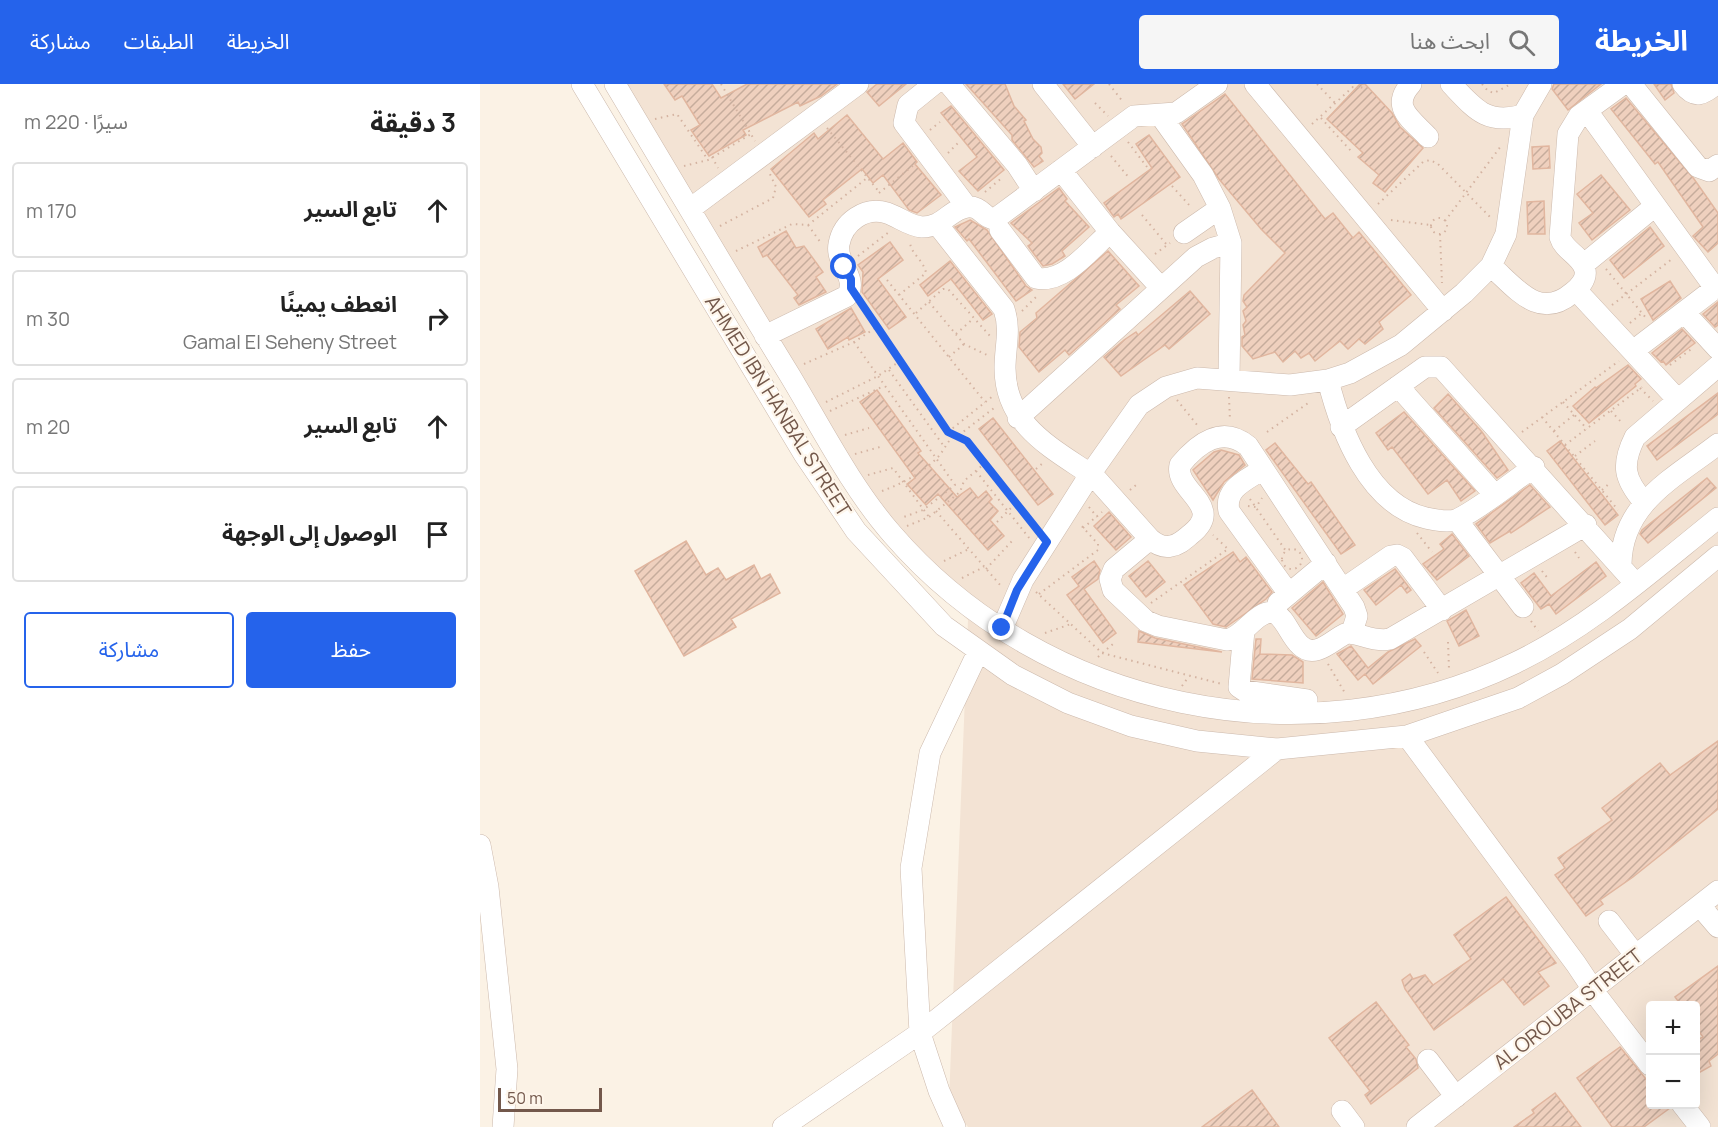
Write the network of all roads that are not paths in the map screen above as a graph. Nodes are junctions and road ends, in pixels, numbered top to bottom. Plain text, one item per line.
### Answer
1 (582, 84) edge
2 (615, 84) edge
3 (858, 84) edge
4 (934, 84) edge
5 (949, 84) edge
6 (1042, 84) edge
7 (1217, 84) edge
8 (1255, 84) edge
9 (1411, 84) edge
10 (1451, 84) edge
11 (1541, 84) edge
12 (1623, 84) edge
13 (1631, 84) edge
14 (1683, 84) edge
15 (1716, 84) edge
16 (1587, 111) junction
17 (1160, 115) junction
18 (1523, 115) junction
19 (1428, 137) dead end
20 (1096, 144) junction
21 (1718, 165) edge
22 (1061, 170) junction
23 (1034, 191) junction
24 (1656, 206) junction
25 (967, 207) junction
26 (1220, 208) junction
27 (690, 209) junction
28 (920, 224) junction
29 (1000, 230) dead end
30 (1110, 232) junction
31 (1176, 239) road end
32 (1231, 243) junction
33 (1589, 260) junction
34 (1491, 266) junction
35 (1717, 287) edge
36 (1161, 288) junction
37 (1576, 290) junction
38 (1443, 311) junction
39 (1684, 312) junction
40 (765, 336) junction
41 (1713, 343) edge
42 (1633, 351) junction
43 (1718, 366) edge
44 (1229, 379) junction
45 (1329, 384) junction
46 (1398, 386) junction
47 (1678, 400) junction
48 (1018, 418) junction
49 (1341, 427) junction
50 (1718, 444) edge
51 (835, 449) junction
52 (804, 454) junction
53 (1534, 467) junction
54 (1091, 473) junction
55 (1268, 477) junction
56 (1494, 494) junction
57 (1644, 502) junction
58 (1718, 518) edge
59 (1457, 520) junction
60 (1586, 525) junction
61 (1150, 538) junction
62 (1718, 556) edge
63 (1326, 563) junction
64 (1621, 564) junction
65 (1499, 576) junction
66 (1636, 584) junction
67 (1343, 589) junction
68 (1022, 591) junction
69 (1289, 594) junction
70 (967, 603) junction
71 (1522, 607) road end
72 (1442, 610) junction
73 (1264, 613) junction
74 (1002, 628) junction
75 (1244, 630) junction
76 (1352, 632) junction
77 (978, 652) junction
78 (1306, 699) dead end
79 (1378, 707) junction
80 (1407, 736) junction
81 (1383, 740) junction
82 (1277, 749) junction
83 (480, 845) edge
84 (1718, 891) edge
85 (1700, 906) junction
86 (1609, 921) dead end
87 (1718, 927) edge
88 (1636, 957) junction
89 (1593, 990) junction
90 (920, 1033) junction
91 (1428, 1060) dead end
92 (1646, 1060) edge
93 (1456, 1097) junction
94 (1686, 1109) edge
95 (503, 1127) edge
96 (783, 1127) edge
97 (955, 1127) edge
98 (1417, 1127) edge
99 (1700, 1127) edge

1 - 52 street, AHMED IBN HANBAL STREET
2 - 27 street, AHMED IBN HANBAL STREET
3 - 27 street
4 - 25 street
5 - 23 street
6 - 20 street
7 - 17 street
8 - 38 street
9 - 19 street
10 - 18 street
11 - 18 street
12 - 16 street
13 - 21 street
14 - 15 street
16 - 24 street
16 - 33 street
17 - 20 street
17 - 26 street
18 - 34 street
20 - 22 street
22 - 23 street
22 - 30 street
23 - 25 street
24 - 33 street
24 - 35 street
25 - 28 street
26 - 31 street
26 - 32 street
27 - 40 street, AHMED IBN HANBAL STREET
28 - 40 street
28 - 48 street
29 - 30 street
30 - 36 street
32 - 36 street
32 - 44 street
33 - 37 street
34 - 37 street
34 - 38 street
35 - 39 street
36 - 48 street
37 - 42 street
38 - 45 street
39 - 41 street
39 - 42 street
40 - 51 street, AHMED IBN HANBAL STREET
42 - 47 street
43 - 47 street
44 - 45 street
44 - 54 street
45 - 49 street
46 - 49 street
46 - 53 street
46 - 56 street
47 - 57 street
48 - 54 street
49 - 59 street
50 - 57 street
51 - 52 street
51 - 70 street, AHMED IBN HANBAL STREET
52 - 77 street, AHMED IBN HANBAL STREET
53 - 56 street
53 - 60 street
54 - 61 street
54 - 68 street
55 - 61 street
55 - 63 street
55 - 69 street
56 - 59 street
57 - 64 street
58 - 66 street, AHMED IBN HANBAL STREET
59 - 65 street
60 - 64 street
60 - 65 street
61 - 75 street
62 - 80 street, AHMED IBN HANBAL STREET
63 - 67 street
63 - 69 street
64 - 66 street
65 - 71 street
65 - 72 street
66 - 79 street, AHMED IBN HANBAL STREET
67 - 72 street
67 - 76 street
68 - 70 street
68 - 74 street
69 - 73 street
70 - 74 street, AHMED IBN HANBAL STREET
72 - 76 street
73 - 75 street
73 - 76 street
74 - 79 street, AHMED IBN HANBAL STREET
75 - 78 street
77 - 82 street, AHMED IBN HANBAL STREET
77 - 90 street
79 - 81 street
80 - 81 street, AHMED IBN HANBAL STREET
80 - 89 street
81 - 82 street, AHMED IBN HANBAL STREET
82 - 90 street
83 - 95 street
84 - 85 street, AL OROUBA STREET
85 - 87 street
85 - 88 street, AL OROUBA STREET
86 - 88 street
88 - 89 street, AL OROUBA STREET
89 - 92 street
89 - 93 street, AL OROUBA STREET
90 - 96 street
90 - 97 street
91 - 93 street
93 - 98 street, AL OROUBA STREET
94 - 99 street

